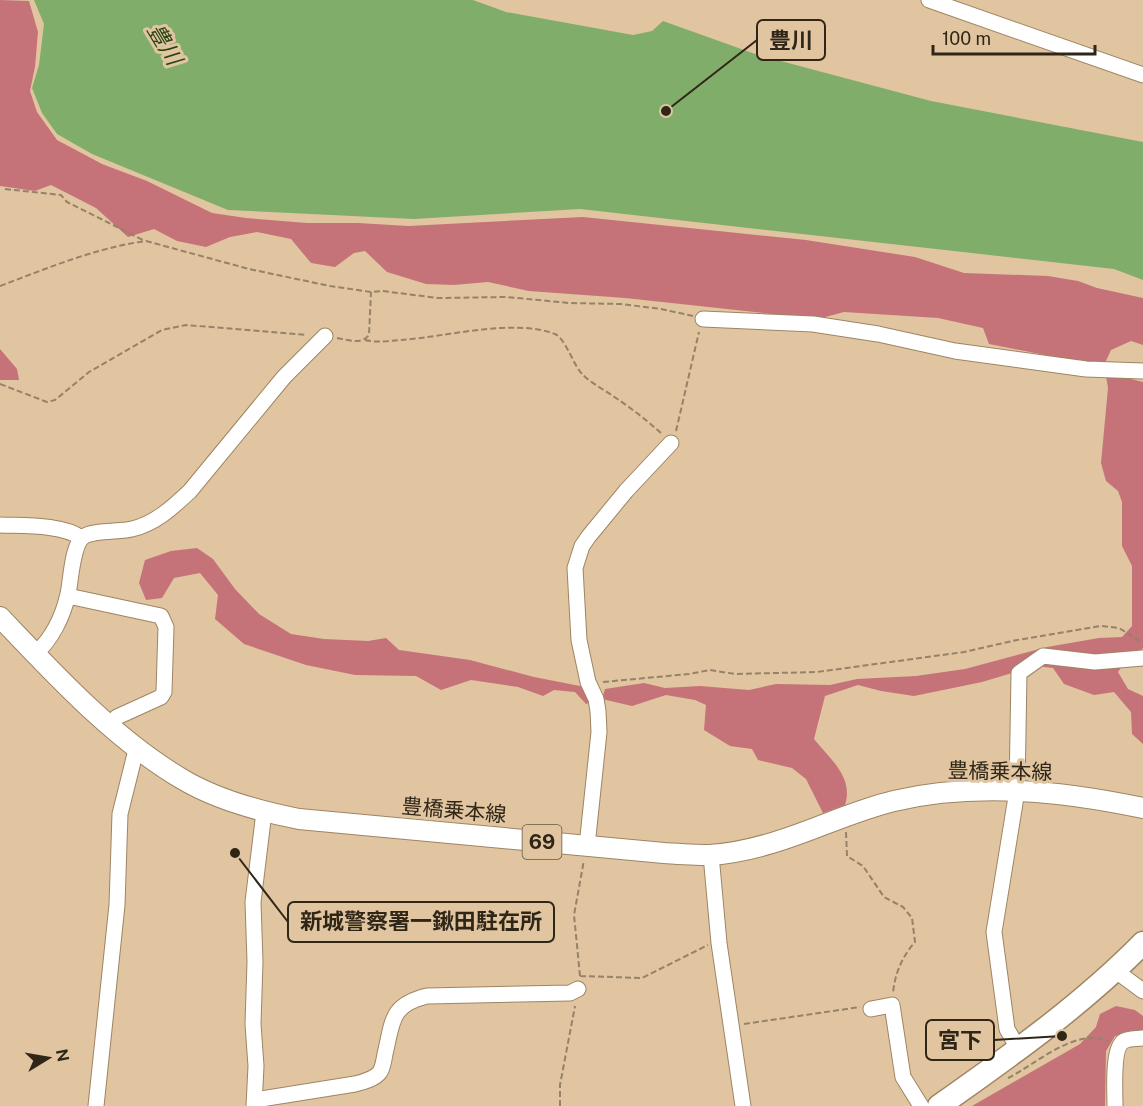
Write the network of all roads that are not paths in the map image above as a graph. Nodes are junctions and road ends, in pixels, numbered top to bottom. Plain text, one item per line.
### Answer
1 (929, 0) edge
2 (1143, 75) edge
3 (702, 319) road end
4 (325, 336) road end
5 (1143, 371) edge
6 (671, 443) road end
7 (0, 525) edge
8 (81, 538) junction
9 (68, 596) junction
10 (0, 617) edge
11 (35, 654) junction
12 (1143, 658) edge
13 (109, 725) junction
14 (136, 750) junction
15 (1017, 791) junction
16 (1143, 808) edge
17 (264, 812) junction
18 (587, 846) junction
19 (711, 855) junction
20 (1143, 944) edge
21 (1116, 971) junction
22 (579, 982) road end
23 (1143, 991) edge
24 (871, 1009) road end
25 (1143, 1038) edge
26 (1018, 1050) junction
27 (254, 1103) edge
28 (96, 1106) edge
29 (743, 1106) edge
30 (921, 1106) edge
31 (939, 1106) edge
32 (1115, 1106) edge

1 - 2 street
3 - 5 street
4 - 8 street
6 - 18 street
7 - 8 street
8 - 9 street
9 - 11 street
9 - 13 street
10 - 11 main road, 豊橋乗本線 / 69
11 - 13 main road, 豊橋乗本線 / 69
12 - 15 street
13 - 14 main road, 豊橋乗本線 / 69
14 - 17 main road, 豊橋乗本線 / 69
14 - 28 street
15 - 16 main road, 豊橋乗本線 / 69
15 - 19 main road, 豊橋乗本線 / 69
15 - 26 street
17 - 18 main road, 豊橋乗本線 / 69
17 - 27 street
18 - 19 main road, 豊橋乗本線 / 69
19 - 29 street
20 - 21 highway
21 - 23 street
21 - 26 highway
22 - 27 street
24 - 30 street
25 - 32 street
26 - 31 highway

